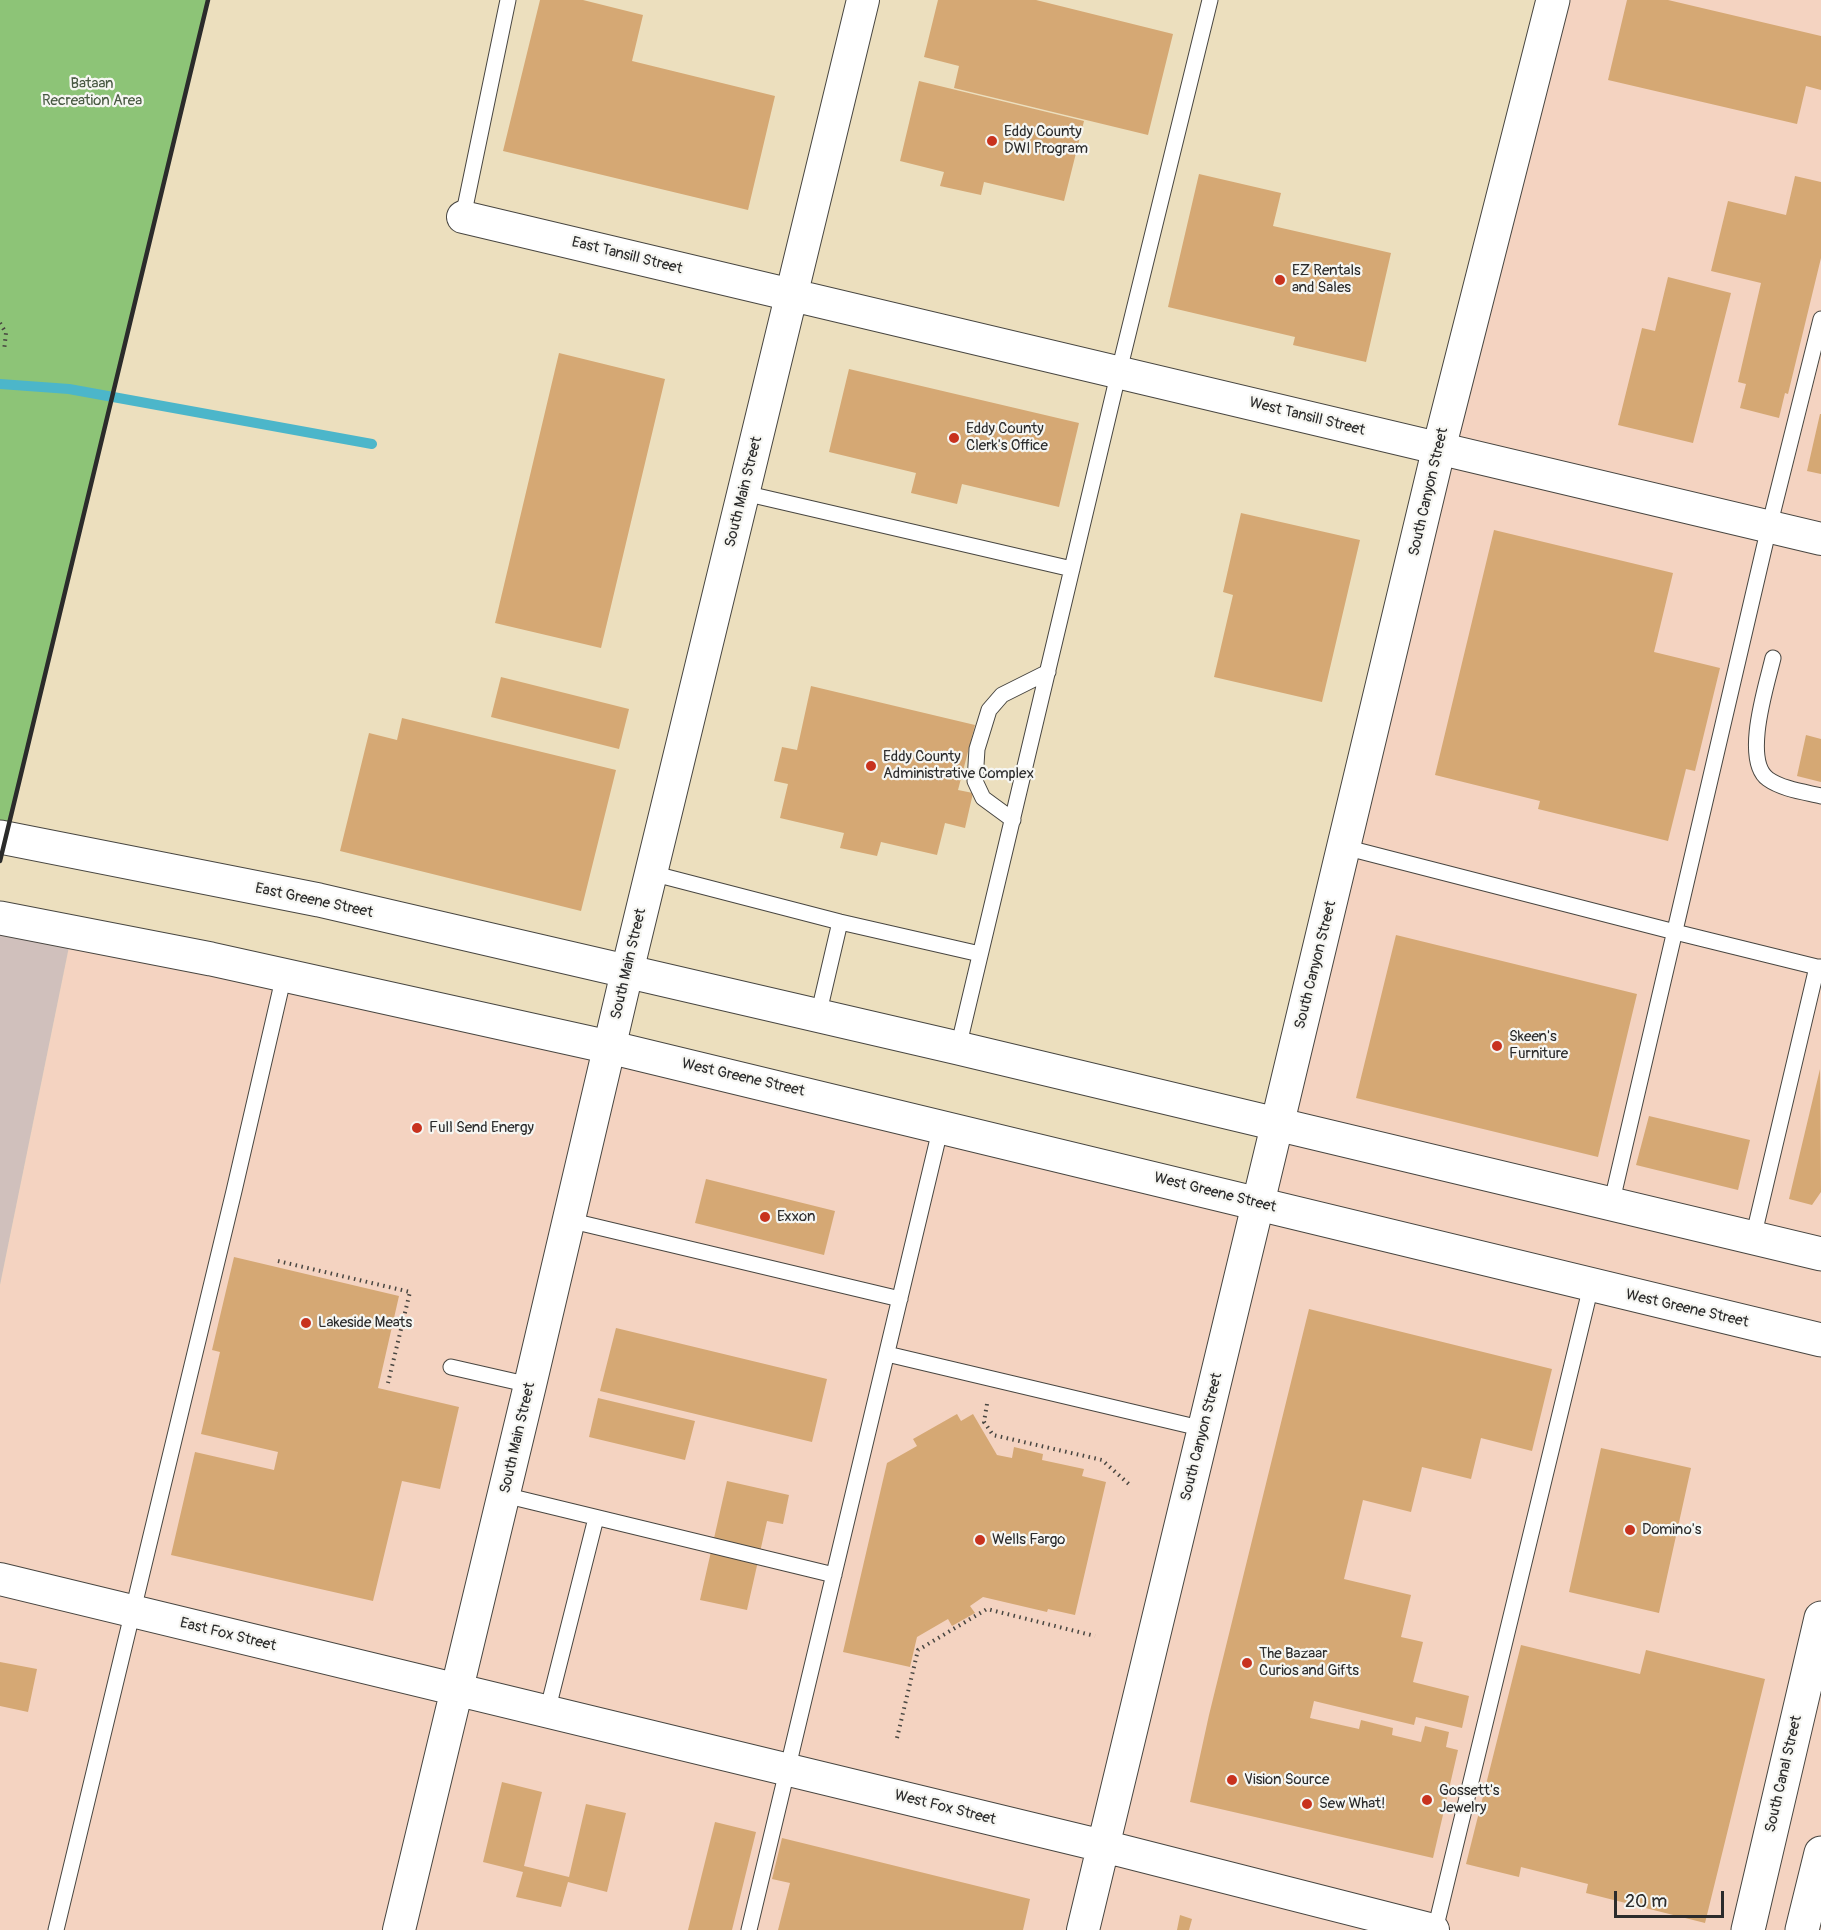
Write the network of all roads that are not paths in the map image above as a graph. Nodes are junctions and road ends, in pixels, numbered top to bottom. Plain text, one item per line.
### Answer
1 (508, 0) edge
2 (863, 0) edge
3 (1210, 0) edge
4 (1553, 0) edge
5 (463, 217) joint
6 (792, 296) junction
7 (1821, 319) edge
8 (1119, 372) junction
9 (1439, 448) junction
10 (744, 492) junction
11 (1769, 527) junction
12 (1821, 539) edge
13 (1072, 569) junction
14 (1773, 657) dead end
15 (1047, 672) junction
16 (1821, 796) edge
17 (1013, 820) junction
18 (0, 837) edge
19 (1344, 847) junction
20 (651, 873) junction
21 (0, 918) edge
22 (840, 922) junction
23 (1675, 932) junction
24 (980, 954) junction
25 (1819, 967) edge
26 (627, 972) junction
27 (284, 975) junction
28 (818, 1016) junction
29 (609, 1047) junction
30 (958, 1048) junction
31 (1278, 1125) junction
32 (941, 1126) junction
33 (1258, 1204) junction
34 (1611, 1205) junction
35 (568, 1220) junction
36 (1753, 1238) junction
37 (1821, 1254) edge
38 (1592, 1286) junction
39 (900, 1299) junction
40 (1821, 1340) edge
41 (887, 1354) junction
42 (451, 1367) dead end
43 (530, 1385) junction
44 (1204, 1429) junction
45 (504, 1495) junction
46 (596, 1518) junction
47 (834, 1575) junction
48 (0, 1579) edge
49 (132, 1611) junction
50 (1821, 1618) edge
51 (456, 1691) junction
52 (547, 1712) junction
53 (788, 1770) junction
54 (1102, 1846) junction
55 (1821, 1853) edge
56 (56, 1930) edge
57 (399, 1930) edge
58 (749, 1930) edge
59 (1083, 1930) edge
60 (1434, 1930) edge
61 (1748, 1930) edge
62 (1802, 1930) edge

1 - 5 lane
2 - 6 street, South Main Street
3 - 8 lane
4 - 9 main road, South Canyon Street
5 - 6 street, East Tansill Street
6 - 8 street, West Tansill Street
6 - 10 street, South Main Street
7 - 11 lane
8 - 9 street, West Tansill Street
8 - 13 lane
9 - 11 street, West Tansill Street
9 - 19 main road, South Canyon Street
10 - 13 lane
10 - 20 street, South Main Street
11 - 12 street, West Tansill Street
11 - 23 lane
13 - 15 lane
14 - 16 lane
15 - 17 lane
15 - 17 lane
17 - 24 lane
18 - 26 main road, East Greene Street
19 - 23 lane
19 - 31 main road, South Canyon Street
20 - 22 lane
20 - 26 street, South Main Street
21 - 27 main road
22 - 24 lane
22 - 28 lane
23 - 25 lane
23 - 34 lane
24 - 30 lane
25 - 36 lane
26 - 28 main road
26 - 29 street, South Main Street
27 - 29 main road
27 - 49 lane
28 - 30 main road
29 - 32 main road, West Greene Street
29 - 35 street, South Main Street
30 - 31 main road
31 - 33 street, South Canyon Street
31 - 34 main road
32 - 33 main road, West Greene Street
32 - 39 lane
33 - 38 main road, West Greene Street
33 - 44 street, South Canyon Street
34 - 36 main road
35 - 39 lane
35 - 43 street, South Main Street
36 - 37 main road
38 - 40 main road, West Greene Street
38 - 60 lane
39 - 41 lane
41 - 44 lane
41 - 47 lane
42 - 43 lane
43 - 45 street, South Main Street
44 - 54 street, South Canyon Street
45 - 46 lane
45 - 51 street, South Main Street
46 - 47 lane
46 - 52 lane
47 - 53 lane
48 - 49 street, East Fox Street
49 - 51 street, East Fox Street
49 - 56 lane
50 - 61 main road, South Canal Street
51 - 52 street, West Fox Street
51 - 57 street, South Main Street
52 - 53 street, West Fox Street
53 - 54 street, West Fox Street
53 - 58 lane
54 - 59 street, South Canyon Street
54 - 60 street, West Fox Street
55 - 62 main road

